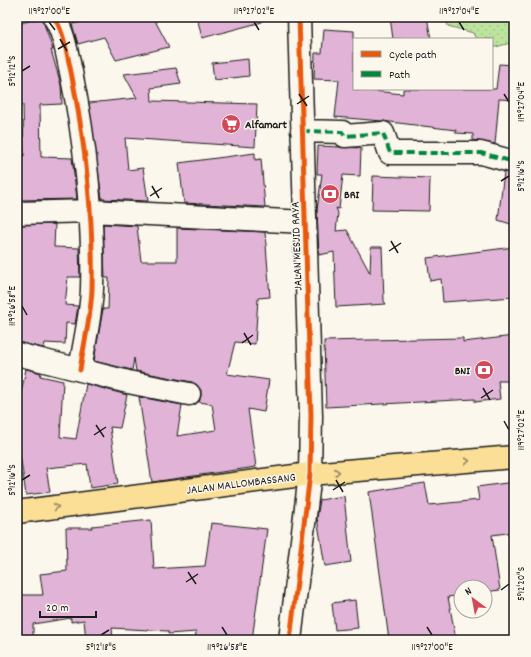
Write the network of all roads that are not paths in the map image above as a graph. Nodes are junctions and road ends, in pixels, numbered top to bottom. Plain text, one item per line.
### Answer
1 (54, 17) edge
2 (299, 17) edge
3 (302, 131) junction
4 (514, 162) edge
5 (91, 212) junction
6 (17, 213) edge
7 (305, 222) junction
8 (17, 354) edge
9 (80, 370) junction
10 (188, 394) dead end
11 (514, 457) edge
12 (310, 474) junction
13 (17, 512) edge
14 (290, 640) edge

1 - 5 street
2 - 3 street, JALAN MESJID RAYA
3 - 4 street
3 - 7 street, JALAN MESJID RAYA
5 - 6 street
5 - 7 street
5 - 9 street
7 - 12 street, JALAN MESJID RAYA
8 - 9 street
9 - 10 street
12 -> 11 highway, JALAN MALLOMBASSANG
13 -> 12 highway, JALAN MALLOMBASSANG
12 - 14 street, JALAN MESJID RAYA

